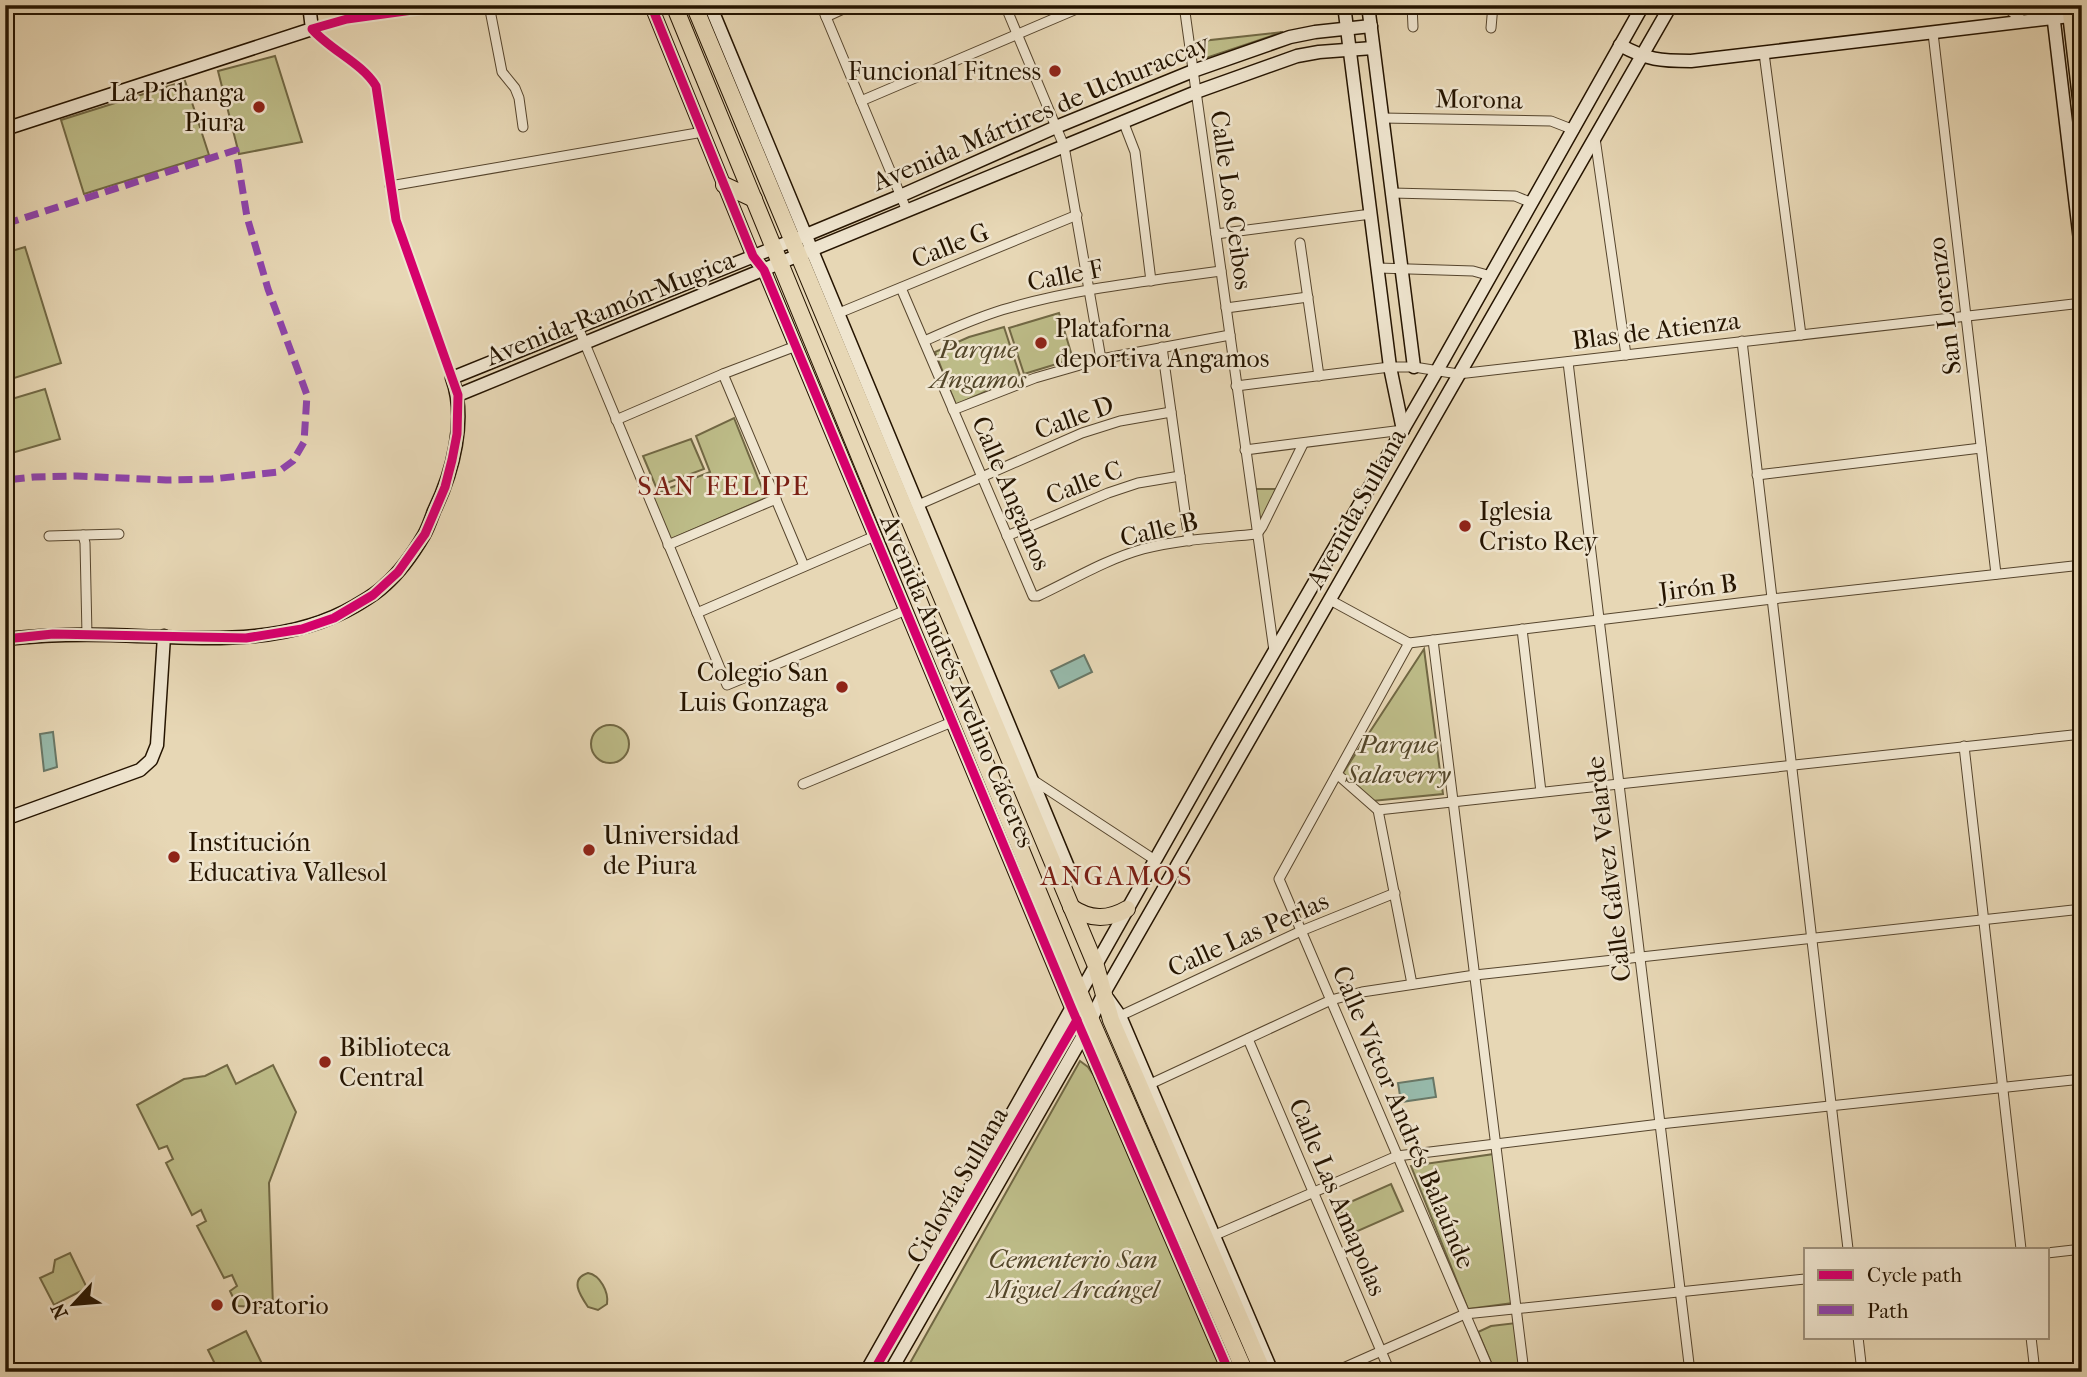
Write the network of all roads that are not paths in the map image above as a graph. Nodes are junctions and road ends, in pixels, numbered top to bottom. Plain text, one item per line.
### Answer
1 (309, 5) edge
2 (449, 5) edge
3 (489, 5) edge
4 (651, 5) edge
5 (674, 5) edge
6 (694, 5) edge
7 (710, 5) edge
8 (821, 5) edge
9 (852, 5) edge
10 (1005, 5) edge
11 (1086, 5) edge
12 (1184, 5) edge
13 (1344, 5) edge
14 (1368, 5) edge
15 (1412, 5) edge
16 (1493, 5) edge
17 (1643, 5) edge
18 (1671, 5) edge
19 (2004, 5) edge
20 (2069, 11) edge
21 (2053, 12) edge
22 (826, 16) junction
23 (2024, 22) junction
24 (1371, 26) junction
25 (1413, 27) dead end
26 (1491, 28) dead end
27 (312, 29) junction
28 (1347, 29) junction
29 (1933, 33) junction
30 (1017, 34) junction
31 (1620, 46) junction
32 (1373, 47) junction
33 (1350, 49) junction
34 (1764, 53) junction
35 (1641, 56) junction
36 (1194, 71) junction
37 (1196, 92) junction
38 (861, 101) junction
39 (2082, 116) edge
40 (1382, 118) junction
41 (1123, 121) junction
42 (523, 127) dead end
43 (1056, 127) junction
44 (5, 129) edge
45 (1574, 130) junction
46 (703, 132) junction
47 (1594, 137) junction
48 (1064, 146) junction
49 (724, 185) junction
50 (390, 186) junction
51 (1392, 193) junction
52 (900, 196) junction
53 (754, 199) junction
54 (1532, 203) junction
55 (907, 211) junction
56 (1371, 214) junction
57 (1077, 215) junction
58 (1216, 234) junction
59 (799, 237) junction
60 (1300, 243) dead end
61 (774, 247) junction
62 (806, 253) junction
63 (753, 256) junction
64 (2082, 257) edge
65 (780, 264) junction
66 (1378, 268) junction
67 (1401, 268) junction
68 (764, 270) junction
69 (1221, 271) junction
70 (1491, 276) junction
71 (1151, 281) junction
72 (901, 288) junction
73 (1089, 290) junction
74 (1308, 297) junction
75 (2082, 303) edge
76 (1226, 308) junction
77 (839, 313) junction
78 (1966, 316) junction
79 (578, 327) junction
80 (1230, 335) junction
81 (1801, 335) junction
82 (923, 341) junction
83 (1742, 341) junction
84 (584, 343) junction
85 (796, 346) junction
86 (1162, 348) junction
87 (1626, 355) junction
88 (1101, 359) junction
89 (1567, 362) junction
90 (1390, 367) junction
91 (1414, 367) junction
92 (1438, 369) junction
93 (723, 374) junction
94 (1458, 374) junction
95 (1319, 376) junction
96 (452, 378) junction
97 (1236, 386) junction
98 (458, 395) junction
99 (953, 410) junction
100 (1171, 412) junction
101 (616, 420) junction
102 (1403, 430) junction
103 (1303, 444) junction
104 (1982, 448) junction
105 (1245, 450) junction
106 (1757, 475) junction
107 (982, 476) junction
108 (1180, 476) junction
109 (776, 499) junction
110 (918, 505) junction
111 (119, 534) dead end
112 (1257, 534) junction
113 (49, 536) dead end
114 (83, 536) junction
115 (875, 536) junction
116 (1007, 537) junction
117 (1189, 541) junction
118 (668, 545) junction
119 (2082, 565) edge
120 (804, 566) junction
121 (1996, 574) junction
122 (1036, 597) joint
123 (1772, 599) junction
124 (1330, 600) junction
125 (905, 610) junction
126 (697, 613) junction
127 (1599, 620) junction
128 (1522, 629) junction
129 (87, 635) junction
130 (164, 636) junction
131 (5, 639) edge
132 (1433, 640) junction
133 (1409, 643) junction
134 (1274, 651) junction
135 (1292, 666) junction
136 (952, 722) junction
137 (2082, 734) edge
138 (1964, 746) junction
139 (1791, 765) junction
140 (1337, 774) junction
141 (1033, 780) junction
142 (803, 784) dead end
143 (1619, 784) junction
144 (1541, 792) junction
145 (1453, 802) junction
146 (1378, 810) junction
147 (5, 819) edge
148 (1155, 860) junction
149 (1062, 886) junction
150 (1395, 893) junction
151 (1071, 906) junction
152 (1127, 909) junction
153 (2082, 909) edge
154 (1984, 920) junction
155 (1301, 931) junction
156 (1811, 939) junction
157 (1107, 946) junction
158 (1126, 954) junction
159 (1640, 957) junction
160 (1096, 966) junction
161 (1475, 975) junction
162 (1412, 984) junction
163 (1081, 992) junction
164 (1104, 993) junction
165 (1331, 1000) junction
166 (1072, 1009) junction
167 (1120, 1016) junction
168 (1087, 1027) junction
169 (1248, 1039) junction
170 (2082, 1079) edge
171 (1144, 1087) junction
172 (2003, 1088) junction
173 (1831, 1106) junction
174 (1660, 1125) junction
175 (1496, 1144) junction
176 (1397, 1156) junction
177 (1313, 1193) junction
178 (1213, 1236) junction
179 (1848, 1248) edge
180 (2021, 1248) edge
181 (2082, 1250) edge
182 (2048, 1253) edge
183 (1804, 1279) edge
184 (1680, 1292) junction
185 (1517, 1309) junction
186 (1465, 1314) junction
187 (1858, 1338) edge
188 (2031, 1338) edge
189 (1381, 1351) junction
190 (866, 1372) edge
191 (890, 1372) edge
192 (1229, 1372) edge
193 (1245, 1372) edge
194 (1263, 1372) edge
195 (1272, 1372) edge
196 (1334, 1372) edge
197 (1390, 1372) edge
198 (1490, 1372) edge
199 (1524, 1372) edge
200 (1690, 1372) edge
201 (1862, 1372) edge
202 (2035, 1372) edge

1 - 27 street
2 - 27 street
3 - 42 street
4 - 46 street, Avenida Andrés Avelino Cáceres
5 - 53 highway, Avenida Andrés Avelino Cáceres
6 - 59 highway, Avenida Andrés Avelino Cáceres
7 - 59 street, Avenida Andrés Avelino Cáceres
8 - 22 street
9 - 22 street
10 - 30 street
11 - 30 street
12 - 36 street, Calle Los Ceibos
13 - 28 street
14 - 24 street
15 - 25 street
16 - 26 street
17 - 31 street, Avenida Sullana
18 - 35 street, Avenida Sullana
19 - 23 street
20 - 21 street
20 - 39 main road
21 - 23 street
21 - 64 street
22 - 38 street
23 - 29 street
24 - 28 street, Avenida Mártires de Uchuraccay
24 - 32 street
27 - 44 street
27 - 50 street
28 - 33 street
28 - 36 street, Avenida Mártires de Uchuraccay
29 - 34 street
29 - 78 street, San Lorenzo
30 - 38 street
30 - 43 street
31 - 35 street
31 - 45 street, Avenida Sullana
32 - 33 street, Avenida Mártires de Uchuraccay
32 - 40 street
33 - 37 street, Avenida Mártires de Uchuraccay
33 - 56 street
34 - 35 street
34 - 81 street
35 - 47 street, Avenida Sullana
36 - 37 street, Calle Los Ceibos
36 - 43 street, Avenida Mártires de Uchuraccay
37 - 41 street, Avenida Mártires de Uchuraccay
37 - 58 street, Calle Los Ceibos
38 - 52 street
40 - 45 street, Morona
40 - 51 street
41 - 48 street, Avenida Mártires de Uchuraccay
41 - 71 street
43 - 48 street
43 - 52 street, Avenida Mártires de Uchuraccay
45 - 54 street, Avenida Sullana
46 - 49 street, Avenida Andrés Avelino Cáceres
46 - 50 street
47 - 87 street
47 - 94 street, Avenida Sullana
48 - 55 street, Avenida Mártires de Uchuraccay
48 - 57 street
49 - 53 highway
49 - 63 street, Avenida Andrés Avelino Cáceres
50 - 96 street
51 - 54 street
51 - 67 street
52 - 55 street
52 - 59 street, Avenida Mártires de Uchuraccay
53 - 61 highway, Avenida Andrés Avelino Cáceres
54 - 70 street, Avenida Sullana
55 - 62 street, Avenida Mártires de Uchuraccay
56 - 58 street
56 - 66 street
57 - 72 street, Calle G
57 - 73 street
58 - 69 street, Calle Los Ceibos
59 - 61 street, Avenida Mártires de Uchuraccay
59 - 62 highway, Avenida Andrés Avelino Cáceres
60 - 74 street
61 - 63 street, Avenida Ramón Mugica
61 - 65 highway, Avenida Andrés Avelino Cáceres
62 - 65 street, Avenida Mártires de Uchuraccay
62 - 77 street, Avenida Andrés Avelino Cáceres
62 - 149 highway, Avenida Andrés Avelino Cáceres
63 - 68 street, Avenida Andrés Avelino Cáceres
63 - 79 street, Avenida Ramón Mugica
65 - 68 street, Avenida Ramón Mugica
65 - 163 highway, Avenida Andrés Avelino Cáceres
66 - 67 street
66 - 90 street
67 - 70 street
67 - 91 street
68 - 84 street, Avenida Ramón Mugica
68 - 85 street, Avenida Andrés Avelino Cáceres
69 - 71 street, Calle F
69 - 76 street, Calle Los Ceibos
70 - 92 street, Avenida Sullana
71 - 73 street, Calle F
72 - 77 street, Calle G
72 - 82 street, Calle Angamos
73 - 82 street, Calle F
73 - 88 street
74 - 76 street
74 - 95 street
75 - 78 street, Blas de Atienza
76 - 80 street, Calle Los Ceibos
77 - 110 street, Avenida Andrés Avelino Cáceres
78 - 81 street, Blas de Atienza
78 - 104 street, San Lorenzo
79 - 84 street
79 - 96 street, Avenida Ramón Mugica
80 - 86 street
80 - 97 street, Calle Los Ceibos
81 - 83 street, Blas de Atienza
82 - 99 street, Calle Angamos
83 - 87 street, Blas de Atienza
83 - 106 street
84 - 98 street, Avenida Ramón Mugica
84 - 101 street
85 - 93 street
85 - 115 street, Avenida Andrés Avelino Cáceres
86 - 88 street
86 - 100 street
87 - 89 street, Blas de Atienza
88 - 99 street
89 - 94 street, Blas de Atienza
89 - 127 street, Calle Gálvez Velarde
90 - 91 street, Blas de Atienza
90 - 95 street, Blas de Atienza
90 - 102 street
91 - 92 street, Blas de Atienza
92 - 94 street, Blas de Atienza
92 - 102 street, Avenida Sullana
93 - 101 street
93 - 109 street
94 - 124 street, Avenida Sullana
95 - 97 street, Blas de Atienza
96 - 98 street
97 - 105 street, Calle Los Ceibos
98 - 130 street
99 - 107 street, Calle Angamos
100 - 107 street, Calle D
100 - 108 street
101 - 118 street
102 - 103 street
102 - 134 street, Avenida Sullana
103 - 105 street
103 - 112 street
104 - 106 street
104 - 121 street, San Lorenzo
105 - 112 street, Calle Los Ceibos
106 - 123 street
107 - 110 street, Calle D
107 - 116 street, Calle Angamos
108 - 116 street, Calle C
108 - 117 street
109 - 118 street
109 - 120 street
110 - 141 street, Avenida Andrés Avelino Cáceres
111 - 114 street
112 - 117 street, Calle B
112 - 134 street, Calle Los Ceibos
113 - 114 street
114 - 129 street
115 - 120 street
115 - 125 street, Avenida Andrés Avelino Cáceres
116 - 122 street, Calle Angamos
117 - 122 street, Calle B
118 - 126 street
119 - 121 street, Jirón B
120 - 126 street
121 - 123 street, Jirón B
123 - 127 street, Jirón B
123 - 139 street
124 - 133 street
124 - 135 street, Avenida Sullana
125 - 126 street
125 - 136 street, Avenida Andrés Avelino Cáceres
127 - 128 street, Jirón B
127 - 143 street, Calle Gálvez Velarde
128 - 132 street, Jirón B
128 - 144 street
129 - 130 street
129 - 131 street
130 - 147 street
132 - 133 street, Jirón B
132 - 145 street
133 - 140 street
134 - 135 street
134 - 148 street, Avenida Sullana
135 - 158 street, Avenida Sullana
136 - 142 street
136 - 166 street, Avenida Andrés Avelino Cáceres
137 - 138 street
138 - 139 street
138 - 154 street
139 - 143 street
139 - 156 street
140 - 146 street
140 - 155 street, Calle Víctor Andrés Balaúnde
141 - 148 street
141 - 149 street, Avenida Andrés Avelino Cáceres
143 - 144 street
143 - 159 street, Calle Gálvez Velarde
144 - 145 street
145 - 146 street
145 - 161 street
146 - 150 street
148 - 152 street, Avenida Sullana
149 - 151 highway, Avenida Andrés Avelino Cáceres
150 - 155 street, Calle Las Perlas
150 - 162 street
151 - 152 highway
151 - 160 highway, Avenida Andrés Avelino Cáceres
152 - 157 street, Avenida Sullana
153 - 154 street
154 - 156 street
154 - 172 street
155 - 165 street, Calle Víctor Andrés Balaúnde
155 - 167 street, Calle Las Perlas
156 - 159 street
156 - 173 street
157 - 158 street
157 - 160 street, Avenida Sullana
158 - 164 street, Avenida Sullana
159 - 161 street
159 - 174 street, Calle Gálvez Velarde
160 - 163 street, Avenida Sullana
160 - 164 highway, Avenida Andrés Avelino Cáceres
161 - 162 street
161 - 175 street
162 - 165 street
163 - 166 street, Avenida Sullana
163 - 168 highway, Avenida Andrés Avelino Cáceres
164 - 167 street, Avenida Andrés Avelino Cáceres
164 - 168 street, Avenida Sullana
164 - 171 highway, Avenida Andrés Avelino Cáceres
165 - 169 street
165 - 176 street, Calle Víctor Andrés Balaúnde
166 - 168 street, Avenida Andrés Avelino Cáceres
166 - 190 street, Avenida Sullana
167 - 171 street, Avenida Andrés Avelino Cáceres
168 - 191 street, Avenida Sullana
168 - 192 street, Avenida Andrés Avelino Cáceres
168 - 193 highway, Avenida Andrés Avelino Cáceres
169 - 171 street
169 - 177 street, Calle Las Amapolas
170 - 172 street
171 - 178 street, Avenida Andrés Avelino Cáceres
171 - 194 highway, Avenida Andrés Avelino Cáceres
172 - 173 street
172 - 180 street
173 - 174 street
173 - 179 street
174 - 175 street
174 - 184 street, Calle Gálvez Velarde
175 - 176 street
175 - 185 street
176 - 177 street
176 - 186 street, Calle Víctor Andrés Balaúnde
177 - 178 street
177 - 189 street, Calle Las Amapolas
178 - 195 street, Avenida Andrés Avelino Cáceres
181 - 182 street
183 - 184 street
184 - 185 street
184 - 200 street, Calle Gálvez Velarde
185 - 186 street
185 - 199 street
186 - 189 street
186 - 198 street, Calle Víctor Andrés Balaúnde
187 - 201 street
188 - 202 street
189 - 196 street
189 - 197 street, Calle Las Amapolas

